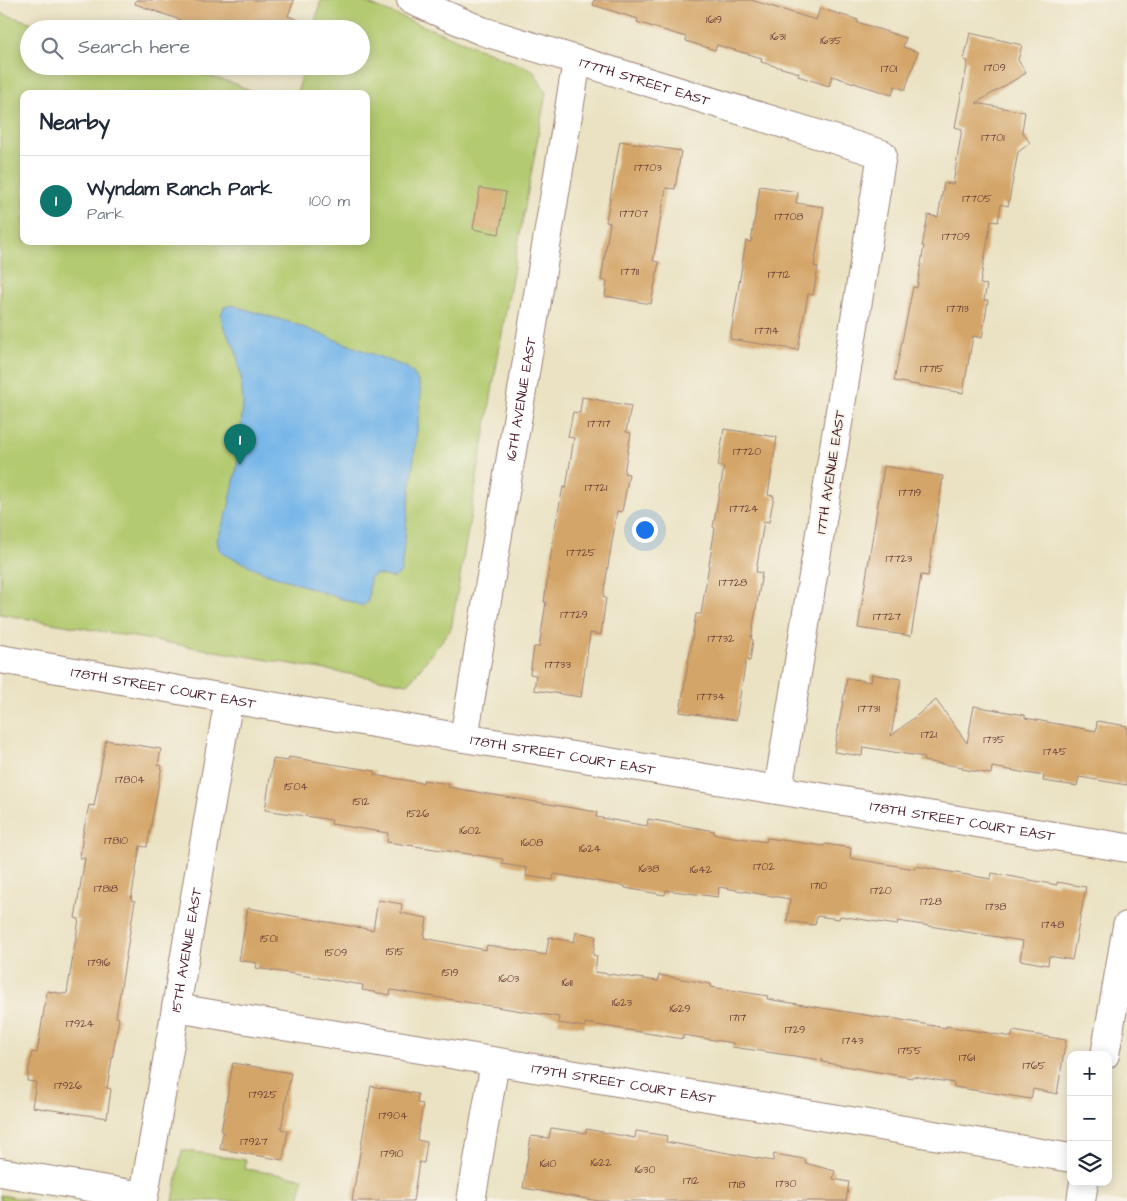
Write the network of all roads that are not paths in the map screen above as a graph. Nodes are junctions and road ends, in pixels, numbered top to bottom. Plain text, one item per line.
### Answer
1 (411, 0) edge
2 (577, 61) junction
3 (882, 154) joint
4 (0, 659) edge
5 (229, 698) junction
6 (464, 738) junction
7 (778, 790) junction
8 (1127, 848) edge
9 (1127, 926) edge
10 (176, 1008) junction
11 (1106, 1051) edge
12 (495, 1062) junction
13 (1067, 1157) edge
14 (0, 1172) edge
15 (1083, 1186) edge
16 (143, 1198) edge
17 (471, 1201) edge
18 (1081, 1201) edge

1 - 2 street, 177TH STREET EAST
2 - 3 street, 177TH STREET EAST
2 - 6 street, 16TH AVENUE EAST
3 - 7 street, 17TH AVENUE EAST
4 - 5 street, 178TH STREET COURT EAST
5 - 6 street, 178TH STREET COURT EAST
5 - 10 street, 15TH AVENUE EAST
6 - 7 street, 178TH STREET COURT EAST
7 - 8 street, 178TH STREET COURT EAST
9 - 11 street
10 - 12 street, 179TH STREET COURT EAST
10 - 16 street, 15TH AVENUE EAST
12 - 13 street, 179TH STREET COURT EAST
12 - 17 street
14 - 16 street
15 - 18 street

